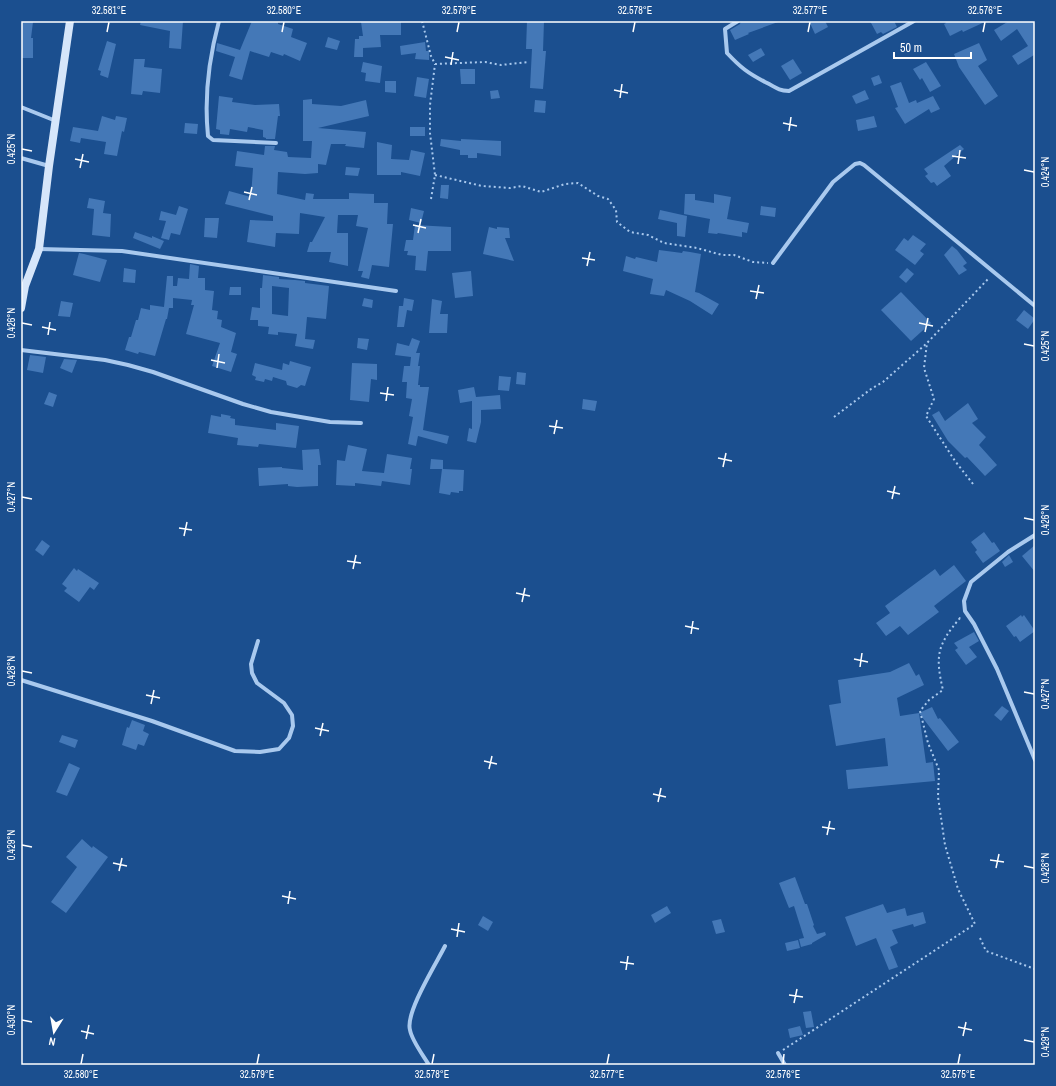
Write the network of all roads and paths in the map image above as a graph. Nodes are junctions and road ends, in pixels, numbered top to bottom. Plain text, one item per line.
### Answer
1 (70, 21) edge
2 (218, 21) edge
3 (422, 21) edge
4 (738, 21) edge
5 (914, 21) edge
6 (528, 62) dead end
7 (435, 64) junction
8 (21, 107) edge
9 (56, 121) junction
10 (276, 142) dead end
11 (21, 158) edge
12 (49, 166) junction
13 (435, 175) junction
14 (431, 199) dead end
15 (39, 249) junction
16 (773, 263) joint
17 (994, 272) junction
18 (396, 291) dead end
19 (1035, 306) edge
20 (21, 308) edge
21 (926, 343) junction
22 (21, 350) edge
23 (834, 417) dead end
24 (361, 423) dead end
25 (973, 484) dead end
26 (1035, 535) edge
27 (976, 628) junction
28 (258, 641) dead end
29 (21, 680) edge
30 (1035, 760) edge
31 (980, 938) dead end
32 (445, 946) dead end
33 (1035, 969) edge
34 (778, 1053) joint
35 (429, 1065) edge
36 (785, 1065) edge

1 - 9 street
2 - 10 street
3 - 7 path
4 - 5 street
6 - 7 path
7 - 13 path
8 - 9 street
9 - 12 street
11 - 12 street
12 - 15 street
13 - 14 path
13 - 16 path
15 - 18 street
15 - 20 street
16 - 17 street
17 - 19 street
17 - 21 path
21 - 23 path
21 - 25 path
22 - 24 street
26 - 27 street
27 - 30 street
27 - 34 path
28 - 29 street
31 - 33 path
32 - 35 street
34 - 36 street

